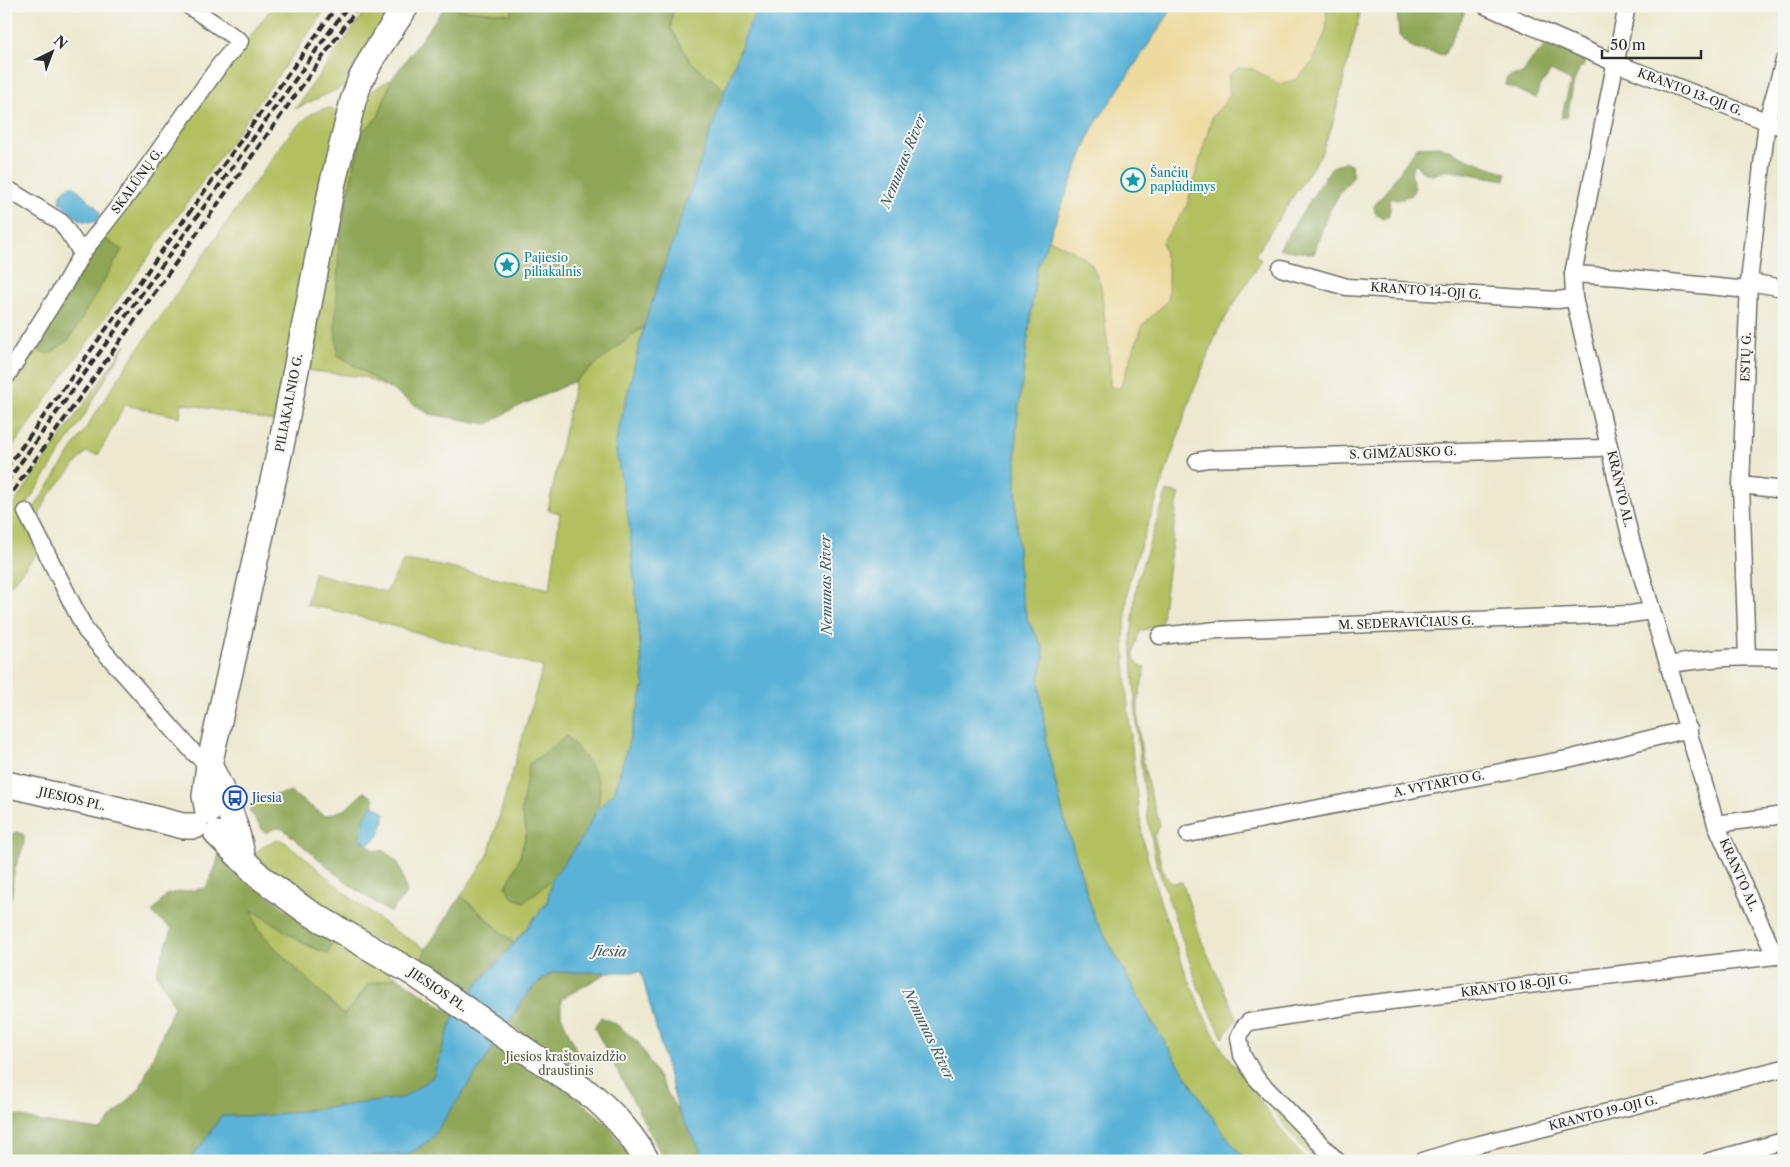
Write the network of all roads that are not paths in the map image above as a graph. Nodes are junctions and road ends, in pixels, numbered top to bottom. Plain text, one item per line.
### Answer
1 (189, 6) edge
2 (406, 6) edge
3 (1486, 6) edge
4 (1627, 6) edge
5 (1784, 61) edge
6 (1615, 63) junction
7 (1767, 121) junction
8 (1784, 128) edge
9 (6, 188) edge
10 (82, 253) junction
11 (1280, 268) dead end
12 (1573, 274) junction
13 (1748, 286) junction
14 (1784, 288) edge
15 (1574, 298) junction
16 (6, 377) edge
17 (1609, 446) junction
18 (1197, 461) dead end
19 (1741, 486) junction
20 (1784, 490) edge
21 (26, 512) dead end
22 (1652, 610) junction
23 (1160, 636) dead end
24 (1747, 656) junction
25 (1784, 658) edge
26 (1669, 665) junction
27 (1689, 729) junction
28 (209, 765) junction
29 (6, 784) edge
30 (1784, 815) edge
31 (207, 824) junction
32 (1716, 824) junction
33 (1188, 834) dead end
34 (243, 860) junction
35 (1779, 956) edge
36 (1784, 1068) edge
37 (1784, 1140) edge
38 (647, 1161) edge
39 (1336, 1161) edge
40 (1424, 1161) edge
41 (1710, 1161) edge

1 - 10 street, SKALŪNŲ G.
2 - 28 main road, PILIAKALNIO G.
3 - 6 street, KRANTO 13-OJI G.
4 - 6 street, KRANTO AL.
5 - 7 street, ESTŲ G.
6 - 7 street, KRANTO 13-OJI G.
6 - 12 street, KRANTO AL.
7 - 8 street, KRANTO 13-OJI G.
7 - 13 street, ESTŲ G.
9 - 10 street
10 - 16 street, SKALŪNŲ G.
11 - 15 street, KRANTO 14-OJI G.
12 - 13 street
12 - 15 street, KRANTO AL.
13 - 14 street
13 - 19 street, ESTŲ G.
15 - 17 street, KRANTO AL.
17 - 18 street, S. GIMŽAUSKO G.
17 - 22 street, KRANTO AL.
19 - 20 street
19 - 24 street, ESTŲ G.
21 - 28 street
22 - 23 street, M. SEDERAVIČIAUS G.
22 - 26 street, KRANTO AL.
24 - 25 street
24 - 26 street
26 - 27 street, KRANTO AL.
27 - 32 street, KRANTO AL.
27 - 33 street, A. VYTARTO G.
28 - 31 main road, PILIAKALNIO G.
28 - 34 main road
29 - 31 main road, JIESIOS PL.
30 - 32 street
31 - 34 main road, JIESIOS PL.
32 - 35 street, KRANTO AL.
34 - 38 main road, JIESIOS PL.
35 - 39 street, KRANTO 18-OJI G.
36 - 40 street, KRANTO 19-OJI G.
37 - 41 street

